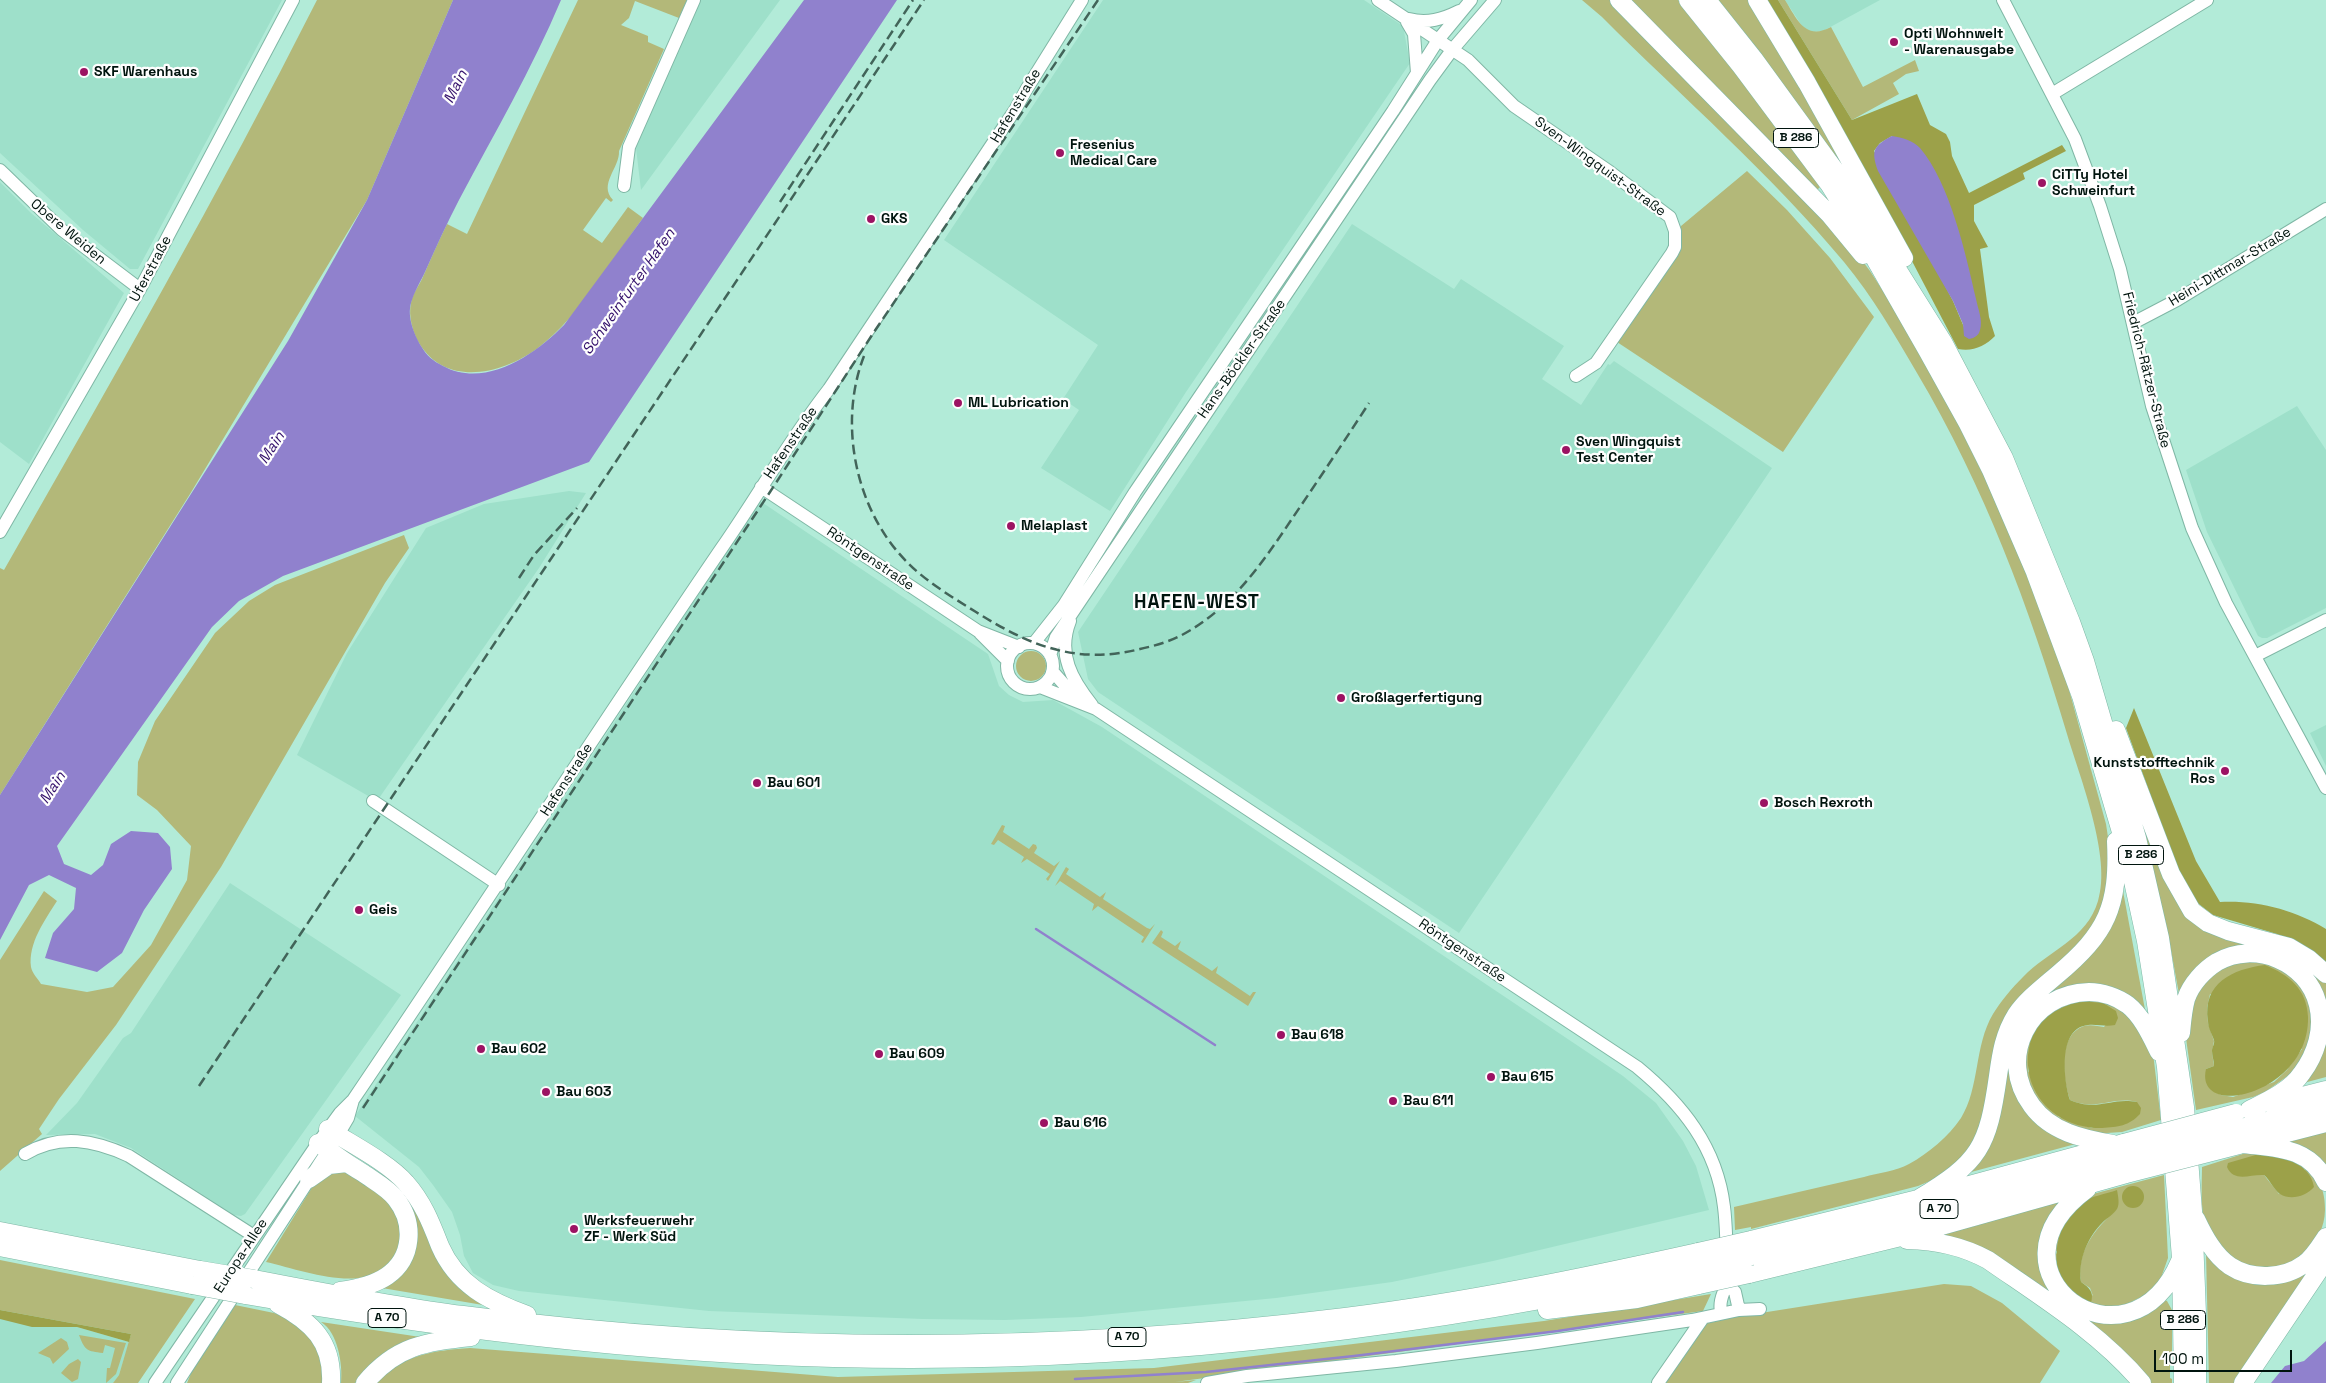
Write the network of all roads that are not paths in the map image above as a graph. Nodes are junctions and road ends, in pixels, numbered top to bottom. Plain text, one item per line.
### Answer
1 (293, 0) edge
2 (694, 0) edge
3 (1082, 0) edge
4 (1378, 0) edge
5 (1495, 0) edge
6 (1619, 0) edge
7 (1688, 0) edge
8 (1707, 0) edge
9 (1757, 0) edge
10 (2003, 0) edge
11 (2207, 0) edge
12 (1466, 5) edge
13 (1404, 18) junction
14 (1438, 40) junction
15 (1452, 50) junction
16 (1417, 73) junction
17 (2052, 94) junction
18 (1372, 142) junction
19 (1384, 150) junction
20 (0, 170) edge
21 (624, 186) dead end
22 (2326, 210) edge
23 (1286, 268) junction
24 (1300, 277) junction
25 (1890, 286) junction
26 (140, 289) junction
27 (2133, 322) junction
28 (1944, 342) junction
29 (1576, 376) dead end
30 (1174, 434) junction
31 (1185, 442) junction
32 (761, 487) junction
33 (1135, 492) junction
34 (1147, 499) junction
35 (0, 532) edge
36 (1102, 544) junction
37 (1114, 552) junction
38 (1074, 612) junction
39 (2326, 620) edge
40 (978, 631) junction
41 (1034, 644) junction
42 (1019, 647) junction
43 (1050, 655) junction
44 (2255, 656) junction
45 (1008, 661) junction
46 (2085, 661) junction
47 (1053, 672) junction
48 (1040, 687) junction
49 (1079, 701) junction
50 (1096, 709) junction
51 (2326, 788) edge
52 (373, 801) dead end
53 (2114, 803) junction
54 (498, 885) junction
55 (2326, 974) edge
56 (2178, 1053) junction
57 (2166, 1067) junction
58 (2326, 1090) edge
59 (2326, 1105) edge
60 (2326, 1123) edge
61 (2241, 1128) junction
62 (328, 1139) junction
63 (26, 1154) dead end
64 (2123, 1155) junction
65 (347, 1163) junction
66 (309, 1179) junction
67 (2326, 1182) edge
68 (2096, 1183) junction
69 (1918, 1199) junction
70 (2193, 1212) junction
71 (0, 1231) edge
72 (254, 1236) junction
73 (2326, 1237) edge
74 (1887, 1240) junction
75 (0, 1247) edge
76 (1752, 1248) junction
77 (2181, 1258) junction
78 (2326, 1260) edge
79 (1699, 1268) junction
80 (196, 1277) junction
81 (1728, 1285) junction
82 (327, 1292) junction
83 (269, 1299) junction
84 (1760, 1309) dead end
85 (1739, 1310) junction
86 (1721, 1313) junction
87 (1703, 1318) junction
88 (550, 1324) junction
89 (504, 1334) junction
90 (155, 1383) edge
91 (177, 1383) edge
92 (331, 1383) edge
93 (365, 1383) edge
94 (1207, 1383) edge
95 (1658, 1383) edge
96 (2142, 1383) edge
97 (2183, 1383) edge
98 (2197, 1383) edge
99 (2244, 1383) edge

1 - 26 street, Uferstraße
2 - 21 street
3 - 32 street, Hafenstraße
4 - 13 street, Sven-Wingquist-Straße
5 - 15 street, Hans-Böckler-Straße
6 - 25 highway
7 - 25 highway, B 286
8 - 28 highway, B 286
9 - 28 highway, B 286
10 - 17 street, Friedrich-Rätzer-Straße
11 - 17 street
12 - 13 street, Hans-Böckler-Straße
12 - 14 street, Hans-Böckler-Straße
13 - 14 street, Sven-Wingquist-Straße
13 - 16 street
14 - 15 street, Sven-Wingquist-Straße
14 - 16 street, Hans-Böckler-Straße
15 - 19 street, Hans-Böckler-Straße
15 - 29 street, Sven-Wingquist-Straße
16 - 18 street, Hans-Böckler-Straße
17 - 27 street, Friedrich-Rätzer-Straße
18 - 19 street
18 - 23 street, Hans-Böckler-Straße
19 - 24 street, Hans-Böckler-Straße
20 - 26 street, Obere Weiden
22 - 27 street, Heini-Dittmar-Straße
23 - 24 street
23 - 30 street, Hans-Böckler-Straße
24 - 31 street, Hans-Böckler-Straße
25 - 53 highway, B 286
26 - 35 street, Uferstraße
27 - 44 street, Friedrich-Rätzer-Straße
28 - 46 highway, B 286
30 - 31 street
30 - 33 street, Hans-Böckler-Straße
31 - 34 street, Hans-Böckler-Straße
32 - 40 street, Röntgenstraße
32 - 54 street, Hafenstraße
33 - 34 street
33 - 36 street, Hans-Böckler-Straße
34 - 37 street, Hans-Böckler-Straße
36 - 37 street
36 - 41 street, Hans-Böckler-Straße
37 - 38 street, Hans-Böckler-Straße
38 - 43 street, Hans-Böckler-Straße
38 - 50 street
39 - 44 street
40 - 42 street, Röntgenstraße
40 - 45 street, Röntgenstraße
41 - 42 street
41 - 43 street
42 - 45 street
43 - 47 street
44 - 51 street, Friedrich-Rätzer-Straße
45 - 48 street
46 - 55 highway
46 - 56 highway, B 286
47 - 48 street
47 - 49 street, Röntgenstraße
48 - 49 street, Röntgenstraße
49 - 50 street, Röntgenstraße
50 - 81 street, Röntgenstraße
52 - 54 street
53 - 57 highway, B 286
53 - 69 highway
54 - 62 street, Hafenstraße
56 - 61 highway
56 - 70 highway, B 286
57 - 64 highway
57 - 77 highway, B 286
58 - 61 highway, A 70
59 - 61 highway, A 70
60 - 61 highway
61 - 64 highway, A 70, bridge
61 - 64 highway, bridge
61 - 67 highway
62 - 65 highway
62 - 66 street, Europa-Allee
62 - 72 street, Europa-Allee
62 - 88 highway
63 - 72 street
64 - 68 highway
64 - 69 highway, A 70
64 - 76 highway, A 70
65 - 66 highway
65 - 82 highway
66 - 91 street, Europa-Allee
68 - 74 highway
68 - 77 highway
69 - 76 highway, A 70
70 - 73 highway
70 - 98 highway, B 286
71 - 80 highway, A 70
72 - 90 street, Europa-Allee
74 - 79 highway, bridge
74 - 96 highway
75 - 80 highway, A 70
76 - 79 highway, A 70, bridge
77 - 97 highway, B 286
78 - 99 highway
79 - 88 highway, A 70
79 - 89 highway, A 70
80 - 82 highway, A 70, bridge
80 - 83 highway, A 70, bridge
81 - 85 street, Röntgenstraße
81 - 86 street, Röntgenstraße
82 - 88 highway, A 70
83 - 89 highway, A 70
83 - 92 highway
84 - 85 street
85 - 86 street
86 - 87 street
87 - 94 street
87 - 95 street
89 - 93 highway

